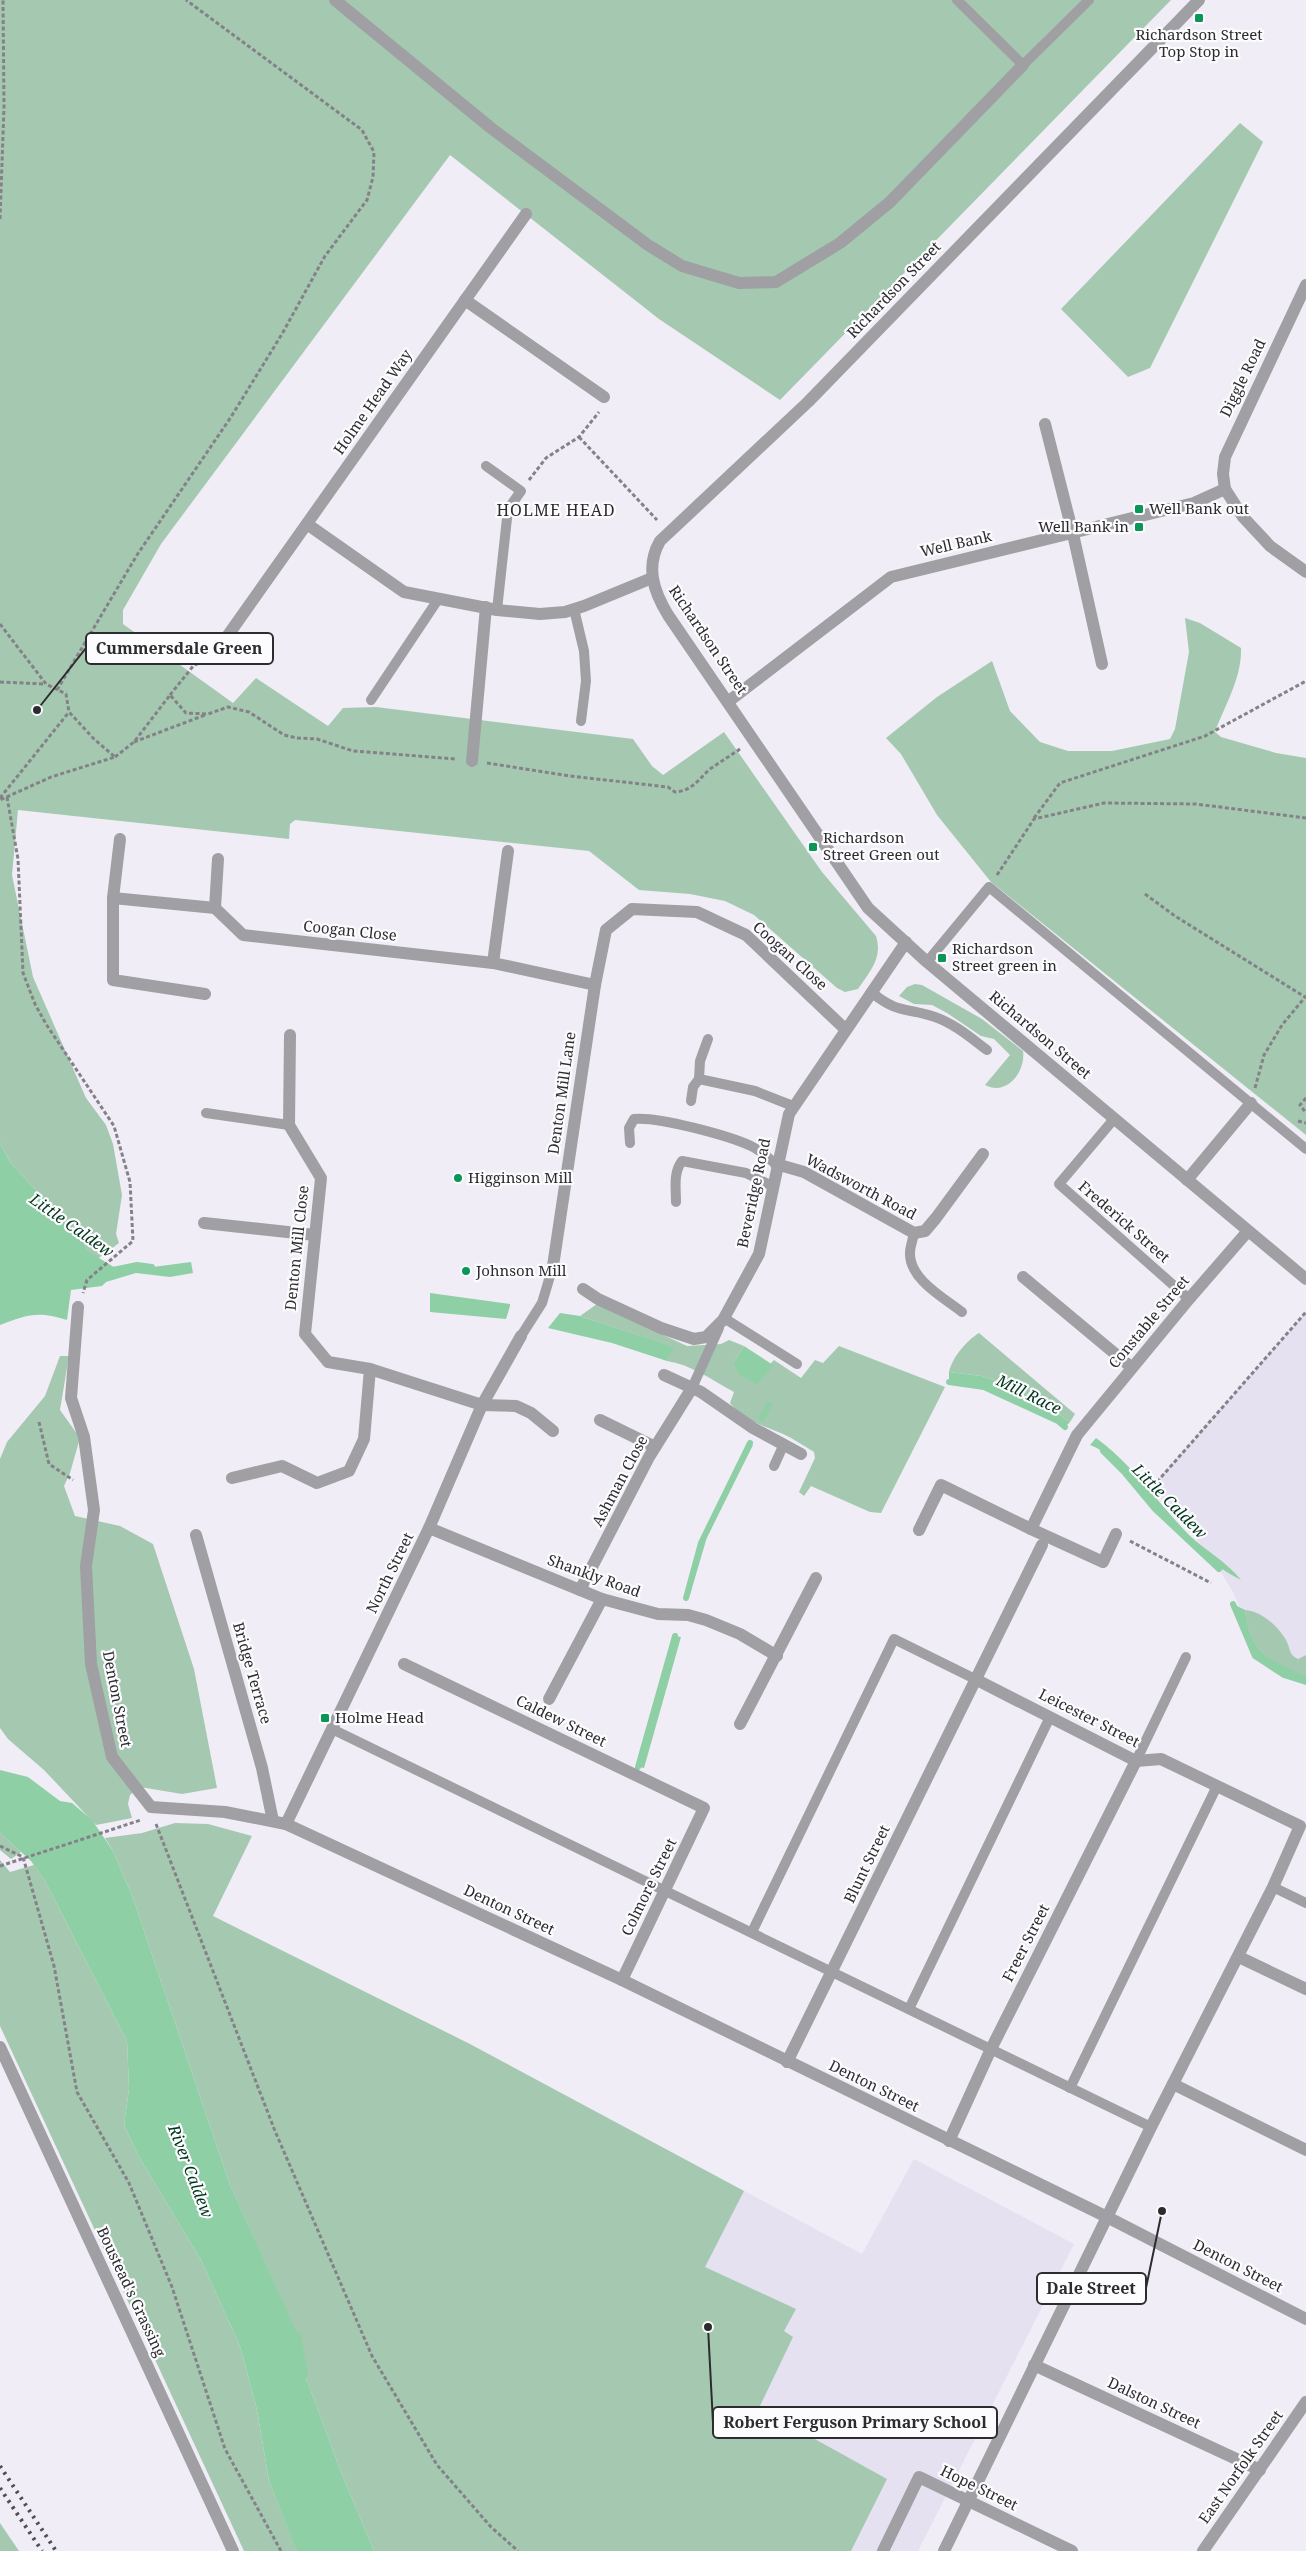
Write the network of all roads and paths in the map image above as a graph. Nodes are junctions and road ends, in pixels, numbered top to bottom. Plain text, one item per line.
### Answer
1 (3, 0) edge
2 (186, 0) edge
3 (335, 0) edge
4 (957, 0) edge
5 (1089, 0) edge
6 (1199, 0) edge
7 (1023, 65) junction
8 (526, 214) dead end
9 (0, 219) edge
10 (1306, 285) edge
11 (465, 300) junction
12 (604, 397) joint
13 (1045, 424) dead end
14 (579, 437) junction
15 (486, 466) dead end
16 (1225, 489) junction
17 (521, 491) junction
18 (307, 524) junction
19 (669, 533) junction
20 (1073, 534) junction
21 (1306, 572) edge
22 (652, 578) junction
23 (439, 598) junction
24 (491, 609) junction
25 (574, 609) junction
26 (0, 624) edge
27 (214, 655) joint
28 (1102, 664) dead end
29 (1306, 681) edge
30 (0, 682) edge
31 (46, 684) junction
32 (57, 690) junction
33 (170, 695) junction
34 (371, 700) dead end
35 (729, 701) junction
36 (69, 712) junction
37 (208, 714) junction
38 (580, 721) dead end
39 (754, 738) junction
40 (134, 742) junction
41 (116, 757) junction
42 (472, 761) junction
43 (7, 797) junction
44 (0, 799) edge
45 (1306, 818) edge
46 (1034, 819) junction
47 (120, 839) dead end
48 (508, 852) dead end
49 (218, 860) dead end
50 (989, 888) junction
51 (1144, 894) dead end
52 (113, 898) junction
53 (215, 908) junction
54 (906, 942) junction
55 (927, 962) junction
56 (492, 963) junction
57 (595, 985) junction
58 (871, 992) junction
59 (205, 994) dead end
60 (1306, 996) edge
61 (845, 1029) junction
62 (290, 1035) dead end
63 (708, 1039) dead end
64 (987, 1050) dead end
65 (699, 1079) junction
66 (1306, 1098) edge
67 (690, 1101) dead end
68 (1251, 1103) junction
69 (794, 1106) junction
70 (206, 1113) dead end
71 (1306, 1113) edge
72 (1114, 1119) junction
73 (289, 1125) junction
74 (630, 1143) dead end
75 (1306, 1149) edge
76 (983, 1154) dead end
77 (776, 1164) junction
78 (1187, 1180) junction
79 (772, 1186) junction
80 (676, 1202) dead end
81 (204, 1223) dead end
82 (1248, 1231) junction
83 (914, 1234) junction
84 (315, 1235) junction
85 (553, 1266) joint
86 (94, 1275) dead end
87 (1024, 1277) dead end
88 (1306, 1279) edge
89 (583, 1289) dead end
90 (1189, 1299) junction
91 (78, 1307) dead end
92 (962, 1312) dead end
93 (1306, 1312) edge
94 (723, 1319) junction
95 (521, 1336) joint
96 (797, 1364) dead end
97 (1131, 1368) junction
98 (370, 1369) junction
99 (664, 1375) dead end
100 (692, 1388) junction
101 (482, 1405) junction
102 (600, 1420) dead end
103 (38, 1422) dead end
104 (553, 1431) dead end
105 (784, 1444) junction
106 (655, 1447) junction
107 (801, 1454) dead end
108 (774, 1466) dead end
109 (232, 1478) dead end
110 (1158, 1482) dead end
111 (92, 1493) junction
112 (429, 1528) junction
113 (1031, 1529) junction
114 (919, 1530) dead end
115 (1116, 1534) joint
116 (196, 1535) dead end
117 (1044, 1540) junction
118 (816, 1578) dead end
119 (1212, 1583) dead end
120 (580, 1590) junction
121 (602, 1599) junction
122 (776, 1656) junction
123 (1186, 1657) dead end
124 (404, 1664) dead end
125 (975, 1679) junction
126 (549, 1699) dead end
127 (1050, 1718) junction
128 (740, 1724) dead end
129 (332, 1729) junction
130 (1136, 1761) junction
131 (1218, 1786) junction
132 (151, 1807) junction
133 (704, 1808) joint
134 (139, 1821) dead end
135 (273, 1821) junction
136 (286, 1824) junction
137 (0, 1846) edge
138 (23, 1857) junction
139 (0, 1866) edge
140 (1273, 1887) junction
141 (666, 1890) junction
142 (1306, 1903) edge
143 (752, 1932) junction
144 (1239, 1957) junction
145 (833, 1972) junction
146 (622, 1980) junction
147 (1306, 1989) edge
148 (909, 2009) junction
149 (0, 2047) edge
150 (991, 2049) junction
151 (788, 2062) junction
152 (1173, 2084) junction
153 (1070, 2088) junction
154 (1151, 2127) junction
155 (949, 2141) junction
156 (1306, 2150) edge
157 (1107, 2217) junction
158 (1306, 2319) edge
159 (1034, 2365) junction
160 (1306, 2402) edge
161 (1260, 2470) junction
162 (968, 2502) junction
163 (233, 2551) edge
164 (281, 2551) edge
165 (518, 2551) edge
166 (883, 2551) edge
167 (944, 2551) edge
168 (1072, 2551) edge
169 (1203, 2551) edge

1 - 9 path
2 - 32 path
3 - 7 street
4 - 7 lane
5 - 7 lane
6 - 19 street, Richardson Street
8 - 11 street, Holme Head Way
10 - 16 street, Diggle Road
11 - 12 street
11 - 18 street, Holme Head Way
12 - 14 path
13 - 20 street
14 - 17 path
14 - 19 path
15 - 17 lane
16 - 20 street, Well Bank
16 - 21 street
17 - 24 lane
18 - 23 street
18 - 27 street, Holme Head Way
19 - 22 street, Richardson Street
20 - 28 street
20 - 35 street, Well Bank
22 - 25 street
22 - 35 street, Richardson Street
23 - 24 street
23 - 34 lane
24 - 25 street
24 - 42 street
25 - 38 lane
26 - 31 path
27 - 33 path
29 - 46 path
30 - 31 path
31 - 32 path
32 - 36 path
33 - 37 path
33 - 40 path
35 - 39 street, Richardson Street
36 - 41 path
36 - 44 path
37 - 40 path
37 - 42 path
39 - 42 path
39 - 54 street, Richardson Street
40 - 41 path
41 - 43 path
43 - 44 path
43 - 86 path
45 - 46 path
46 - 50 path
47 - 52 street
48 - 56 street
49 - 53 street
50 - 55 lane
50 - 68 lane
51 - 60 path
52 - 53 street
52 - 59 street
53 - 56 street, Coogan Close
54 - 55 street, Richardson Street
54 - 58 street, Beveridge Road
55 - 72 street, Richardson Street
56 - 57 street, Coogan Close
57 - 61 street, Coogan Close
57 - 85 street, Denton Mill Lane
58 - 61 street, Beveridge Road
58 - 64 lane
60 - 68 path
61 - 69 street, Beveridge Road
62 - 73 street
63 - 65 lane
65 - 67 lane
65 - 69 lane
66 - 71 path
68 - 75 lane
68 - 78 street
69 - 77 street, Beveridge Road
70 - 73 lane
72 - 78 street, Richardson Street
72 - 90 lane, Frederick Street
73 - 84 street, Denton Mill Close
74 - 77 lane
76 - 83 street, Wadsworth Road
77 - 79 street, Beveridge Road
77 - 83 street, Wadsworth Road
78 - 82 street, Richardson Street
79 - 80 lane
79 - 94 street, Beveridge Road
81 - 84 street
82 - 88 street, Richardson Street
82 - 90 street, Constable Street
83 - 92 lane
84 - 98 street, Denton Mill Close
85 - 95 lane
87 - 97 street
89 - 94 street, Beveridge Road
90 - 97 street, Constable Street
91 - 111 street, Denton Street
93 - 110 path
94 - 96 lane
94 - 100 lane
95 - 101 street, North Street
97 - 113 street, Constable Street
98 - 101 street, Denton Mill Close
98 - 109 street
99 - 100 street
100 - 105 street
100 - 106 street, Ashman Close
101 - 104 street, Denton Mill Close
101 - 112 street, North Street
102 - 106 street
103 - 111 path
105 - 107 street
105 - 108 lane
106 - 120 street, Ashman Close
111 - 132 street, Denton Street
112 - 120 street, Shankly Road
112 - 129 street, North Street
113 - 114 street
113 - 117 street
115 - 117 street
115 - 119 path
116 - 135 street, Bridge Terrace
117 - 125 street, Blunt Street
118 - 122 street
120 - 121 street, Shankly Road
121 - 122 street, Shankly Road
121 - 126 street
122 - 128 street
123 - 130 lane
124 - 133 street, Caldew Street
125 - 127 street, Leicester Street
125 - 143 lane
125 - 145 street, Blunt Street
127 - 130 street, Leicester Street
127 - 148 lane
129 - 136 street, North Street
129 - 141 lane
130 - 131 street, Leicester Street
130 - 150 street, Freer Street
131 - 140 street, Leicester Street
131 - 153 lane
132 - 135 street, Denton Street
132 - 165 path
133 - 141 street, Colmore Street
134 - 138 path
135 - 136 street, Denton Street
136 - 146 street, Denton Street
137 - 138 path
138 - 139 path
138 - 164 path
140 - 142 lane
140 - 144 street
141 - 143 lane
141 - 146 street, Colmore Street
143 - 145 lane
144 - 147 street
144 - 152 street
145 - 148 lane
145 - 151 street, Blunt Street
146 - 151 street, Denton Street
148 - 150 lane
149 - 163 street, Boustead's Grassing
150 - 153 lane
150 - 155 street, Freer Street
151 - 155 street, Denton Street
152 - 154 street
152 - 156 street
153 - 154 lane
154 - 157 street
155 - 157 street, Denton Street
157 - 158 street, Denton Street
157 - 159 street
159 - 161 street, Dalston Street
159 - 162 street
160 - 161 street, East Norfolk Street
161 - 169 street, East Norfolk Street
162 - 166 street, Hope Street
162 - 167 street
162 - 168 street, Hope Street

